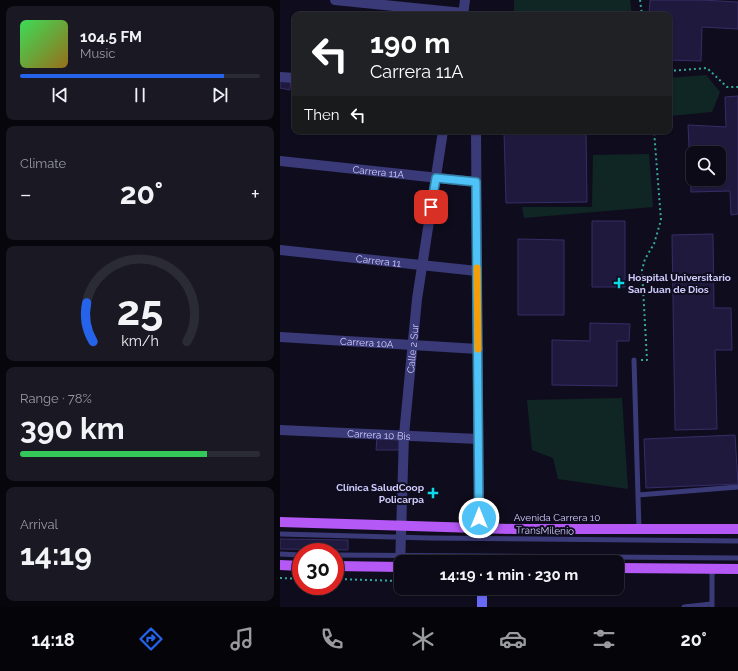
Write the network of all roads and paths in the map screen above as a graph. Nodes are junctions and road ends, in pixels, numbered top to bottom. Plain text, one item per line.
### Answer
1 (335, 0) edge
2 (465, 0) edge
3 (640, 0) edge
4 (445, 12) edge
5 (463, 12) edge
6 (642, 12) edge
7 (672, 71) edge
8 (280, 77) edge
9 (292, 78) edge
10 (738, 87) edge
11 (442, 134) edge
12 (476, 134) edge
13 (654, 134) edge
14 (280, 161) edge
15 (436, 178) junction
16 (476, 182) junction
17 (280, 250) edge
18 (423, 265) junction
19 (477, 271) junction
20 (280, 337) edge
21 (413, 345) junction
22 (478, 348) junction
23 (634, 360) joint
24 (280, 430) edge
25 (404, 435) junction
26 (478, 439) junction
27 (738, 487) edge
28 (638, 495) junction
29 (280, 522) edge
30 (401, 525) junction
31 (479, 528) junction
32 (639, 529) junction
33 (738, 529) edge
34 (280, 534) edge
35 (401, 537) junction
36 (738, 541) edge
37 (280, 554) edge
38 (292, 555) edge
39 (344, 555) edge
40 (400, 555) edge
41 (394, 556) edge
42 (624, 557) edge
43 (738, 558) edge
44 (280, 565) edge
45 (292, 566) edge
46 (344, 566) edge
47 (394, 567) edge
48 (624, 568) edge
49 (712, 569) junction
50 (738, 569) edge
51 (280, 578) edge
52 (292, 579) edge
53 (344, 579) edge
54 (394, 580) edge
55 (482, 595) edge
56 (712, 605) edge
57 (482, 607) edge
58 (684, 607) edge

1 - 4 street
2 - 5 street
3 - 6 path
7 - 10 path
8 - 9 street
11 - 15 street, Calle 2 Sur
12 - 16 street
13 - 23 path
14 - 15 street, Carrera 11A
15 - 16 street, Carrera 11A
15 - 18 street, Calle 2 Sur
16 - 19 street
17 - 18 street, Carrera 11
18 - 19 street, Carrera 11
18 - 21 street, Calle 2 Sur
19 - 22 street
20 - 21 street, Carrera 10A
21 - 22 street, Carrera 10A
21 - 25 street, Calle 2 Sur
22 - 26 street
23 - 28 lane
24 - 25 street, Carrera 10 Bis
25 - 26 street, Carrera 10 Bis
25 - 30 street, Calle 2 Sur
26 - 31 street
27 - 28 lane
28 - 32 lane
29 - 30 main road, Avenida Carrera 10
30 - 31 main road, Avenida Carrera 10
30 - 35 street, Calle 2 Sur
31 - 32 main road, Avenida Carrera 10
32 - 33 main road, Avenida Carrera 10
34 - 35 lane, TransMilenio
35 - 36 lane, TransMilenio
35 - 40 street, Calle 2 Sur
37 - 38 lane
39 - 41 lane
42 - 43 lane
44 - 45 main road
46 - 47 main road
48 - 49 main road
49 - 50 main road
49 - 56 lane
51 - 52 path
53 - 54 path
55 - 57 street
56 - 58 lane

